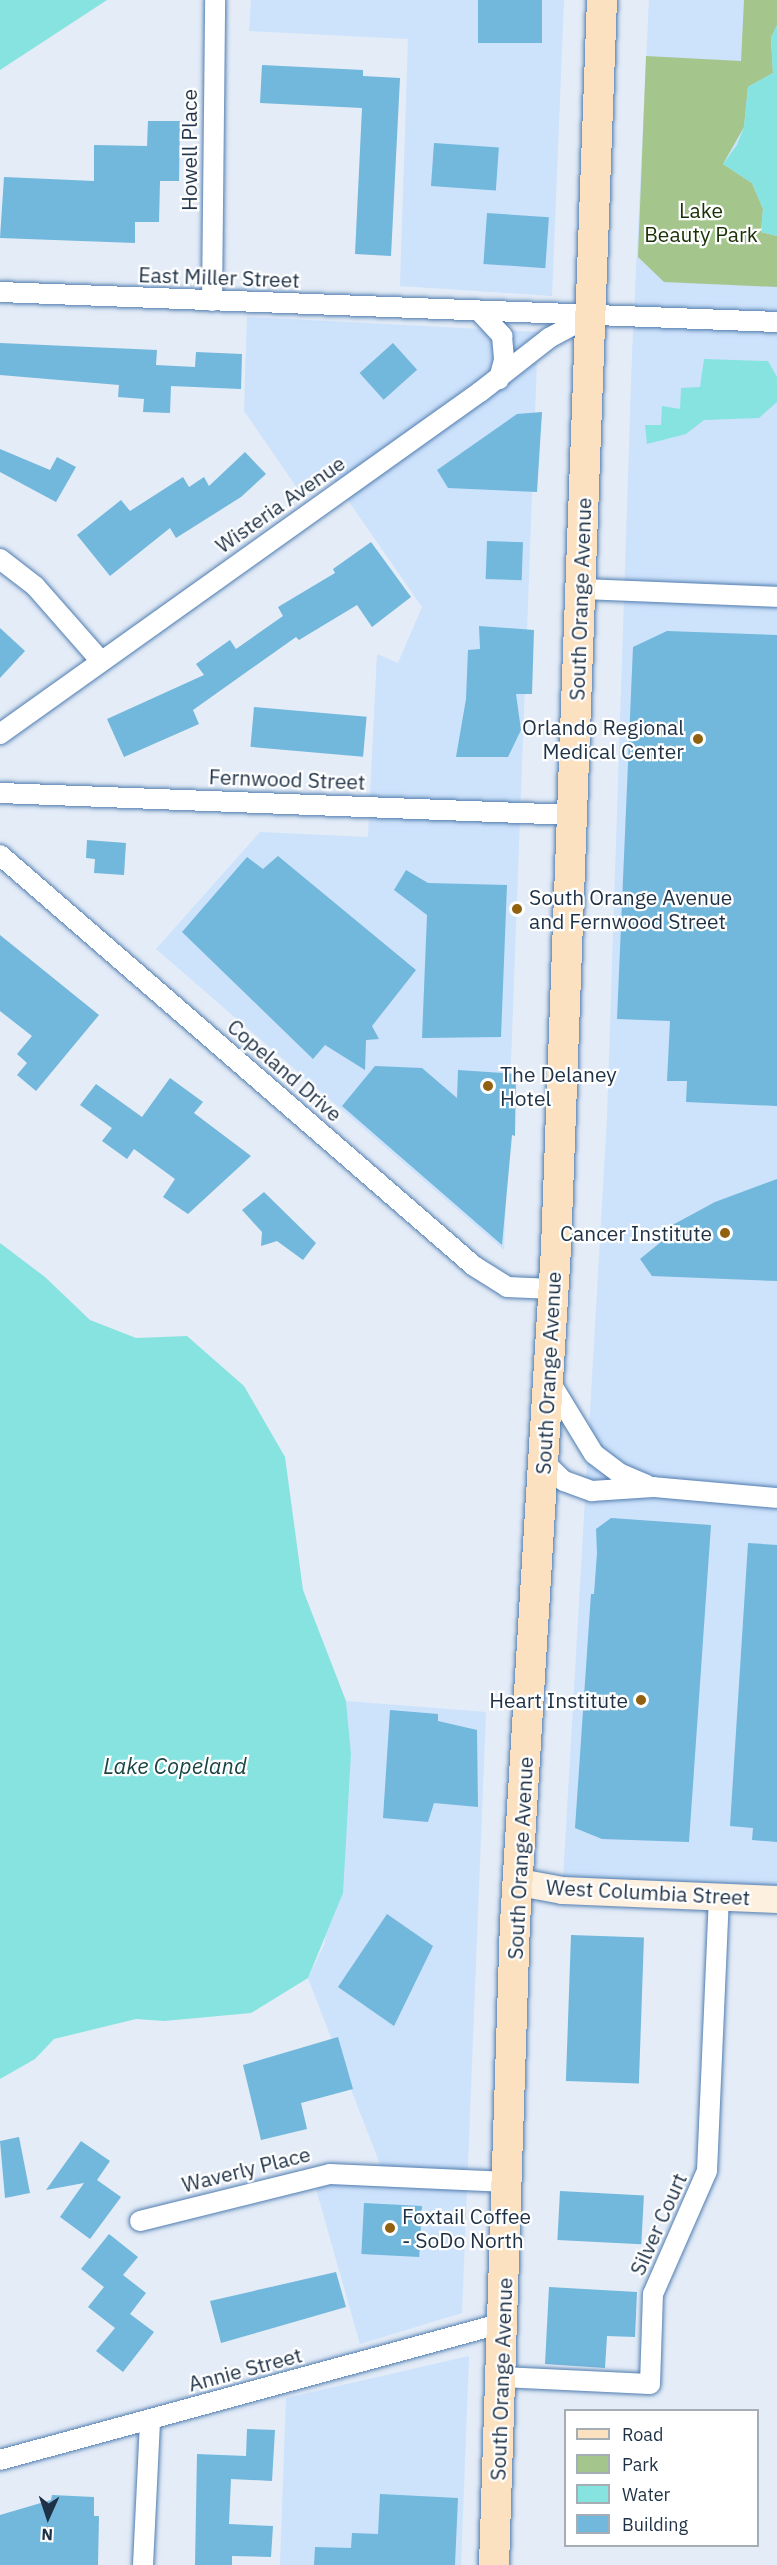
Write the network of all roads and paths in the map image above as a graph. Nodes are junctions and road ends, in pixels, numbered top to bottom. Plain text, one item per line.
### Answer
1 (215, 0) edge
2 (602, 0) edge
3 (0, 292) edge
4 (212, 301) junction
5 (472, 311) junction
6 (590, 315) junction
7 (777, 322) edge
8 (499, 379) junction
9 (0, 559) edge
10 (580, 589) junction
11 (777, 597) edge
12 (100, 660) junction
13 (0, 734) edge
14 (0, 793) edge
15 (572, 815) junction
16 (0, 855) edge
17 (553, 1289) junction
18 (550, 1382) junction
19 (543, 1461) junction
20 (653, 1487) junction
21 (777, 1498) edge
22 (519, 1882) junction
23 (719, 1897) junction
24 (777, 1899) edge
25 (508, 2182) junction
26 (140, 2221) dead end
27 (503, 2323) junction
28 (501, 2377) junction
29 (150, 2420) junction
30 (0, 2460) edge
31 (143, 2565) edge
32 (494, 2565) edge

1 - 4 street, Howell Place
2 - 6 main road, South Orange Avenue
3 - 4 street, East Miller Street
4 - 5 street, East Miller Street
5 - 6 street
5 - 8 street
6 - 7 street
6 - 8 street, Wisteria Avenue
6 - 10 main road, South Orange Avenue
8 - 12 street, Wisteria Avenue
9 - 12 street
10 - 11 street
10 - 15 main road, South Orange Avenue
12 - 13 street, Wisteria Avenue
14 - 15 street, Fernwood Street
15 - 17 main road, South Orange Avenue
16 - 17 street, Copeland Drive
17 - 18 main road, South Orange Avenue
18 - 19 main road, South Orange Avenue
18 - 20 street
19 - 20 street
19 - 22 main road, South Orange Avenue
20 - 21 street
22 - 23 street, West Columbia Street
22 - 25 main road, South Orange Avenue
23 - 24 street, West Columbia Street
23 - 28 street, Silver Court
25 - 26 street, Waverly Place
25 - 27 main road, South Orange Avenue
27 - 28 main road, South Orange Avenue
27 - 29 street, Annie Street
28 - 32 main road, South Orange Avenue
29 - 30 street, Annie Street
29 - 31 street

